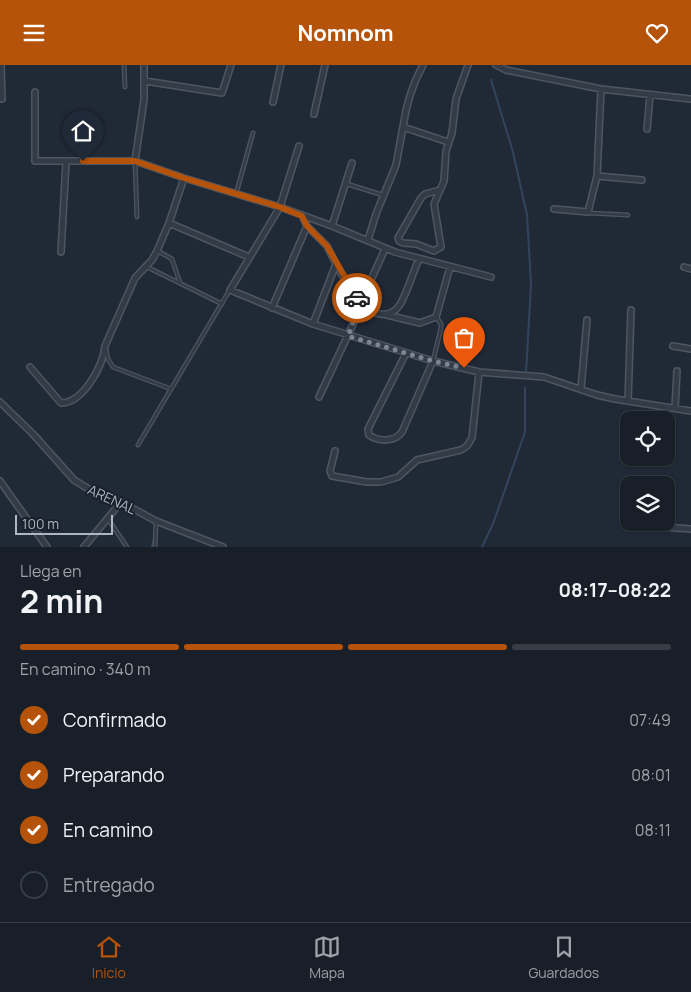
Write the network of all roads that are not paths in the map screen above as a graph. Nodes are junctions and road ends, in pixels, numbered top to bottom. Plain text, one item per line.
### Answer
1 (1, 65) edge
2 (124, 65) edge
3 (144, 65) edge
4 (231, 65) edge
5 (281, 65) edge
6 (325, 65) edge
7 (423, 65) edge
8 (468, 65) edge
9 (496, 65) edge
10 (145, 81) junction
11 (125, 87) dead end
12 (600, 89) junction
13 (34, 92) dead end
14 (650, 95) junction
15 (2, 99) dead end
16 (691, 99) edge
17 (273, 102) dead end
18 (314, 114) dead end
19 (403, 127) junction
20 (648, 129) dead end
21 (253, 133) dead end
22 (448, 142) junction
23 (299, 146) dead end
24 (135, 161) junction
25 (66, 162) junction
26 (352, 163) dead end
27 (596, 176) junction
28 (184, 178) junction
29 (642, 180) dead end
30 (347, 184) junction
31 (440, 190) junction
32 (236, 194) junction
33 (384, 195) junction
34 (280, 207) junction
35 (554, 209) dead end
36 (588, 212) junction
37 (628, 215) dead end
38 (302, 216) junction
39 (137, 217) dead end
40 (169, 223) junction
41 (307, 226) junction
42 (332, 226) junction
43 (368, 241) junction
44 (385, 249) junction
45 (157, 251) junction
46 (61, 252) dead end
47 (249, 257) junction
48 (419, 259) junction
49 (336, 264) junction
50 (146, 267) junction
51 (450, 267) junction
52 (684, 267) dead end
53 (691, 269) edge
54 (491, 277) dead end
55 (180, 283) junction
56 (230, 290) junction
57 (222, 304) junction
58 (360, 304) junction
59 (272, 308) junction
60 (631, 310) dead end
61 (386, 315) junction
62 (436, 317) junction
63 (587, 320) dead end
64 (313, 325) junction
65 (348, 336) junction
66 (673, 345) dead end
67 (105, 346) junction
68 (691, 349) edge
69 (406, 353) junction
70 (433, 361) junction
71 (30, 367) dead end
72 (678, 371) dead end
73 (479, 372) junction
74 (171, 389) junction
75 (581, 389) junction
76 (319, 397) dead end
77 (628, 401) junction
78 (0, 402) edge
79 (675, 408) junction
80 (691, 411) edge
81 (138, 445) dead end
82 (335, 451) dead end
83 (0, 481) edge
84 (121, 502) junction
85 (108, 519) junction
86 (156, 521) junction
87 (675, 528) edge
88 (691, 529) edge
89 (47, 547) edge
90 (84, 547) edge
91 (128, 547) edge
92 (155, 547) edge
93 (223, 547) edge

1 - 15 street
2 - 11 lane
3 - 10 street
4 - 10 street
5 - 17 street
6 - 18 street
7 - 19 street
8 - 22 street
9 - 12 street
10 - 24 street
12 - 14 street
12 - 27 street
13 - 25 street
14 - 16 street
14 - 20 street
19 - 22 street
19 - 33 street
21 - 32 lane
22 - 31 street
23 - 34 street
24 - 25 street
24 - 28 street
24 - 39 lane
25 - 46 street
26 - 30 street
27 - 29 street
27 - 36 street
28 - 32 street
28 - 40 street
30 - 33 lane
30 - 42 street
31 - 31 street
32 - 34 street
33 - 43 street
34 - 38 street
34 - 47 street
35 - 36 street
36 - 37 lane
38 - 41 street
38 - 42 street
40 - 45 street
40 - 47 street
41 - 49 street
41 - 59 street
42 - 43 street
43 - 44 street
44 - 48 street
44 - 58 street
45 - 50 street
45 - 55 lane
47 - 56 street
48 - 51 street
48 - 61 street
49 - 58 street
49 - 64 street
50 - 55 lane
50 - 67 street
51 - 54 street
51 - 62 street
52 - 53 street
55 - 57 lane
56 - 57 lane
56 - 59 street
57 - 74 lane
58 - 61 street
58 - 65 street
59 - 64 street
60 - 77 street
61 - 62 street
62 - 70 lane
63 - 75 street
64 - 65 street
65 - 69 street
65 - 76 street
66 - 68 street
67 - 71 street
67 - 74 lane
69 - 70 street
69 - 70 street
70 - 73 street
72 - 79 street
73 - 75 street
73 - 82 street
74 - 81 lane
75 - 77 street
77 - 79 street
78 - 84 street, ARENAL
79 - 80 street
83 - 89 street
84 - 85 street
84 - 86 street, ARENAL
85 - 90 street
85 - 91 lane
86 - 92 lane
86 - 93 street, ARENAL
87 - 88 street

